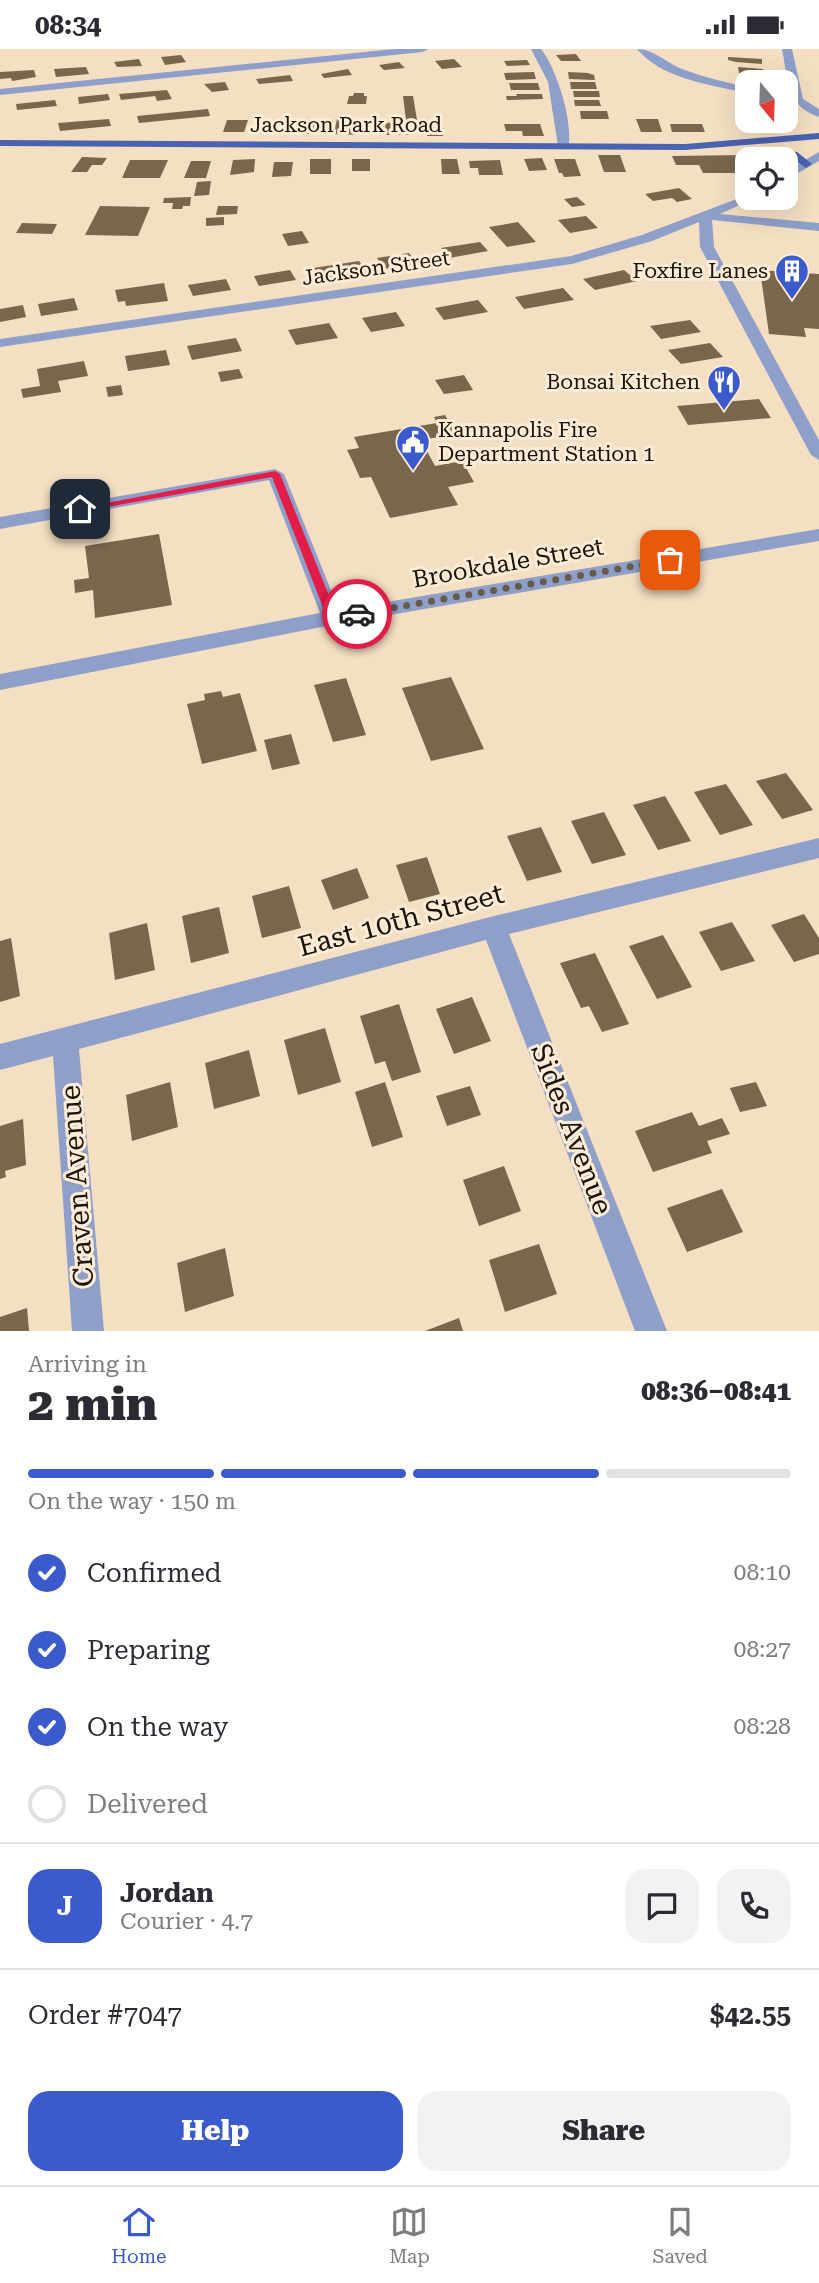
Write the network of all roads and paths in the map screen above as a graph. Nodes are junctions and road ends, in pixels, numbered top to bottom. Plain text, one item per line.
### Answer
1 (423, 49) edge
2 (536, 49) edge
3 (642, 49) edge
4 (787, 49) edge
5 (735, 86) edge
6 (0, 92) edge
7 (798, 103) edge
8 (802, 104) junction
9 (819, 114) edge
10 (819, 136) edge
11 (0, 143) edge
12 (564, 146) junction
13 (819, 146) edge
14 (691, 147) junction
15 (798, 147) edge
16 (735, 148) edge
17 (819, 156) edge
18 (798, 158) edge
19 (806, 165) junction
20 (798, 169) edge
21 (735, 203) edge
22 (705, 216) junction
23 (819, 227) edge
24 (0, 343) edge
25 (819, 455) edge
26 (0, 523) edge
27 (819, 535) edge
28 (332, 618) junction
29 (0, 682) edge
30 (819, 848) edge
31 (494, 927) junction
32 (65, 1040) junction
33 (0, 1057) edge
34 (88, 1331) edge
35 (650, 1331) edge

1 - 6 street
2 - 12 street
3 - 5 street
4 - 8 street
7 - 8 street
8 - 9 street
10 - 14 main road, Jackson Park Road
11 - 12 main road, Jackson Park Road
12 - 14 main road, Jackson Park Road
13 - 15 main road, Jackson Park Road
14 - 16 main road, Jackson Park Road
17 - 19 street
18 - 19 main road
19 - 20 street
21 - 22 street, Jackson Street
22 - 23 street
22 - 24 street, Jackson Street
22 - 25 street
26 - 28 street
27 - 28 street, Brookdale Street
28 - 29 street, Brookdale Street
30 - 31 street, East 10th Street
31 - 32 street, East 10th Street
31 - 35 street, Sides Avenue
32 - 33 street, East 10th Street
32 - 34 street, Craven Avenue

